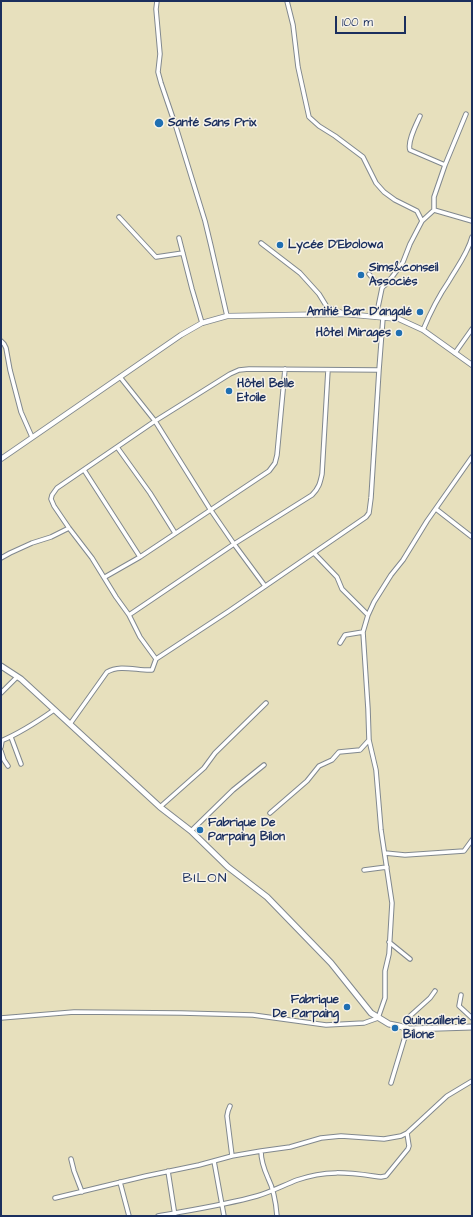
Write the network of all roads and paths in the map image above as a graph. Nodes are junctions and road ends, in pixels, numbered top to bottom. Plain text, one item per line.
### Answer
1 (157, 1) edge
2 (287, 1) edge
3 (466, 114) dead end
4 (420, 116) dead end
5 (445, 165) junction
6 (434, 210) junction
7 (118, 217) dead end
8 (422, 221) junction
9 (472, 221) edge
10 (472, 237) edge
11 (179, 238) dead end
12 (261, 243) dead end
13 (183, 253) junction
14 (369, 274) dead end
15 (385, 285) junction
16 (344, 314) junction
17 (227, 316) junction
18 (376, 317) junction
19 (384, 318) junction
20 (202, 323) junction
21 (472, 329) edge
22 (423, 330) junction
23 (1, 341) edge
24 (455, 353) junction
25 (472, 365) edge
26 (285, 369) junction
27 (328, 370) junction
28 (379, 370) junction
29 (120, 377) junction
30 (154, 421) junction
31 (32, 437) junction
32 (117, 447) junction
33 (472, 458) edge
34 (1, 459) edge
35 (84, 470) junction
36 (210, 509) junction
37 (436, 509) junction
38 (69, 528) junction
39 (175, 533) junction
40 (472, 537) edge
41 (234, 544) junction
42 (314, 553) junction
43 (140, 556) junction
44 (1, 558) edge
45 (105, 577) junction
46 (265, 586) junction
47 (129, 615) junction
48 (368, 615) junction
49 (363, 632) junction
50 (340, 643) dead end
51 (156, 659) junction
52 (1, 666) edge
53 (17, 677) junction
54 (1, 693) edge
55 (266, 703) dead end
56 (54, 710) junction
57 (70, 724) junction
58 (11, 737) junction
59 (369, 740) junction
60 (1, 741) edge
61 (1, 747) edge
62 (1, 751) edge
63 (21, 764) dead end
64 (264, 765) dead end
65 (8, 766) dead end
66 (160, 807) junction
67 (270, 812) dead end
68 (191, 831) junction
69 (472, 840) edge
70 (385, 853) junction
71 (387, 867) junction
72 (364, 870) dead end
73 (389, 942) junction
74 (410, 958) dead end
75 (435, 990) dead end
76 (461, 995) dead end
77 (1, 1018) edge
78 (378, 1018) junction
79 (472, 1018) edge
80 (472, 1027) edge
81 (407, 1028) junction
82 (472, 1081) edge
83 (391, 1083) dead end
84 (230, 1106) dead end
85 (407, 1133) junction
86 (261, 1151) junction
87 (232, 1156) junction
88 (71, 1160) dead end
89 (214, 1161) junction
90 (168, 1171) junction
91 (120, 1182) junction
92 (272, 1191) junction
93 (82, 1192) junction
94 (55, 1198) dead end
95 (221, 1204) junction
96 (175, 1214) edge
97 (129, 1216) edge
98 (158, 1216) edge
99 (224, 1216) edge
100 (277, 1216) edge

1 - 17 street
2 - 8 street
3 - 5 street
4 - 5 street
5 - 6 street
6 - 8 street
6 - 9 street
7 - 13 street
8 - 15 street
10 - 22 street
11 - 13 street
12 - 16 street
13 - 20 street
14 - 15 street
15 - 18 street
16 - 17 street
16 - 18 street
17 - 20 street
18 - 19 street
19 - 22 street
19 - 28 street
20 - 29 street
21 - 24 street
22 - 24 street
23 - 31 street
24 - 25 street
26 - 27 street
26 - 30 street
26 - 36 street
27 - 28 street
27 - 41 street
28 - 42 street
29 - 30 street
29 - 31 street
30 - 32 street
30 - 36 street
31 - 34 street
32 - 35 street
32 - 39 street
33 - 37 street
35 - 38 street
35 - 43 street
36 - 39 street
36 - 41 street
37 - 40 street
37 - 48 street
38 - 44 street
38 - 45 street
39 - 43 street
41 - 46 street
41 - 47 street
42 - 46 street
42 - 48 street
43 - 45 street
45 - 47 street
46 - 51 street
47 - 51 street
48 - 49 street
49 - 50 street
49 - 59 street
51 - 57 street
52 - 53 main road
53 - 54 street
53 - 56 main road
55 - 66 street
56 - 57 main road
56 - 58 street
57 - 66 main road
58 - 60 street
58 - 63 street
59 - 67 street
59 - 70 street
60 - 61 street
62 - 65 street
64 - 68 street
66 - 68 main road
68 - 78 main road
69 - 70 street
70 - 71 street
71 - 72 street
71 - 73 street
73 - 74 street
73 - 78 street
75 - 81 street
76 - 79 street
77 - 78 street
78 - 81 main road
80 - 81 main road
81 - 83 street
82 - 85 street
84 - 87 street
85 - 86 street
85 - 92 street
86 - 87 street
86 - 92 street
87 - 89 street
88 - 93 street
89 - 90 street
89 - 95 street
90 - 91 street
90 - 96 street
91 - 93 street
91 - 97 street
92 - 95 street
92 - 100 street
93 - 94 street
95 - 96 street
95 - 99 street
96 - 98 street

